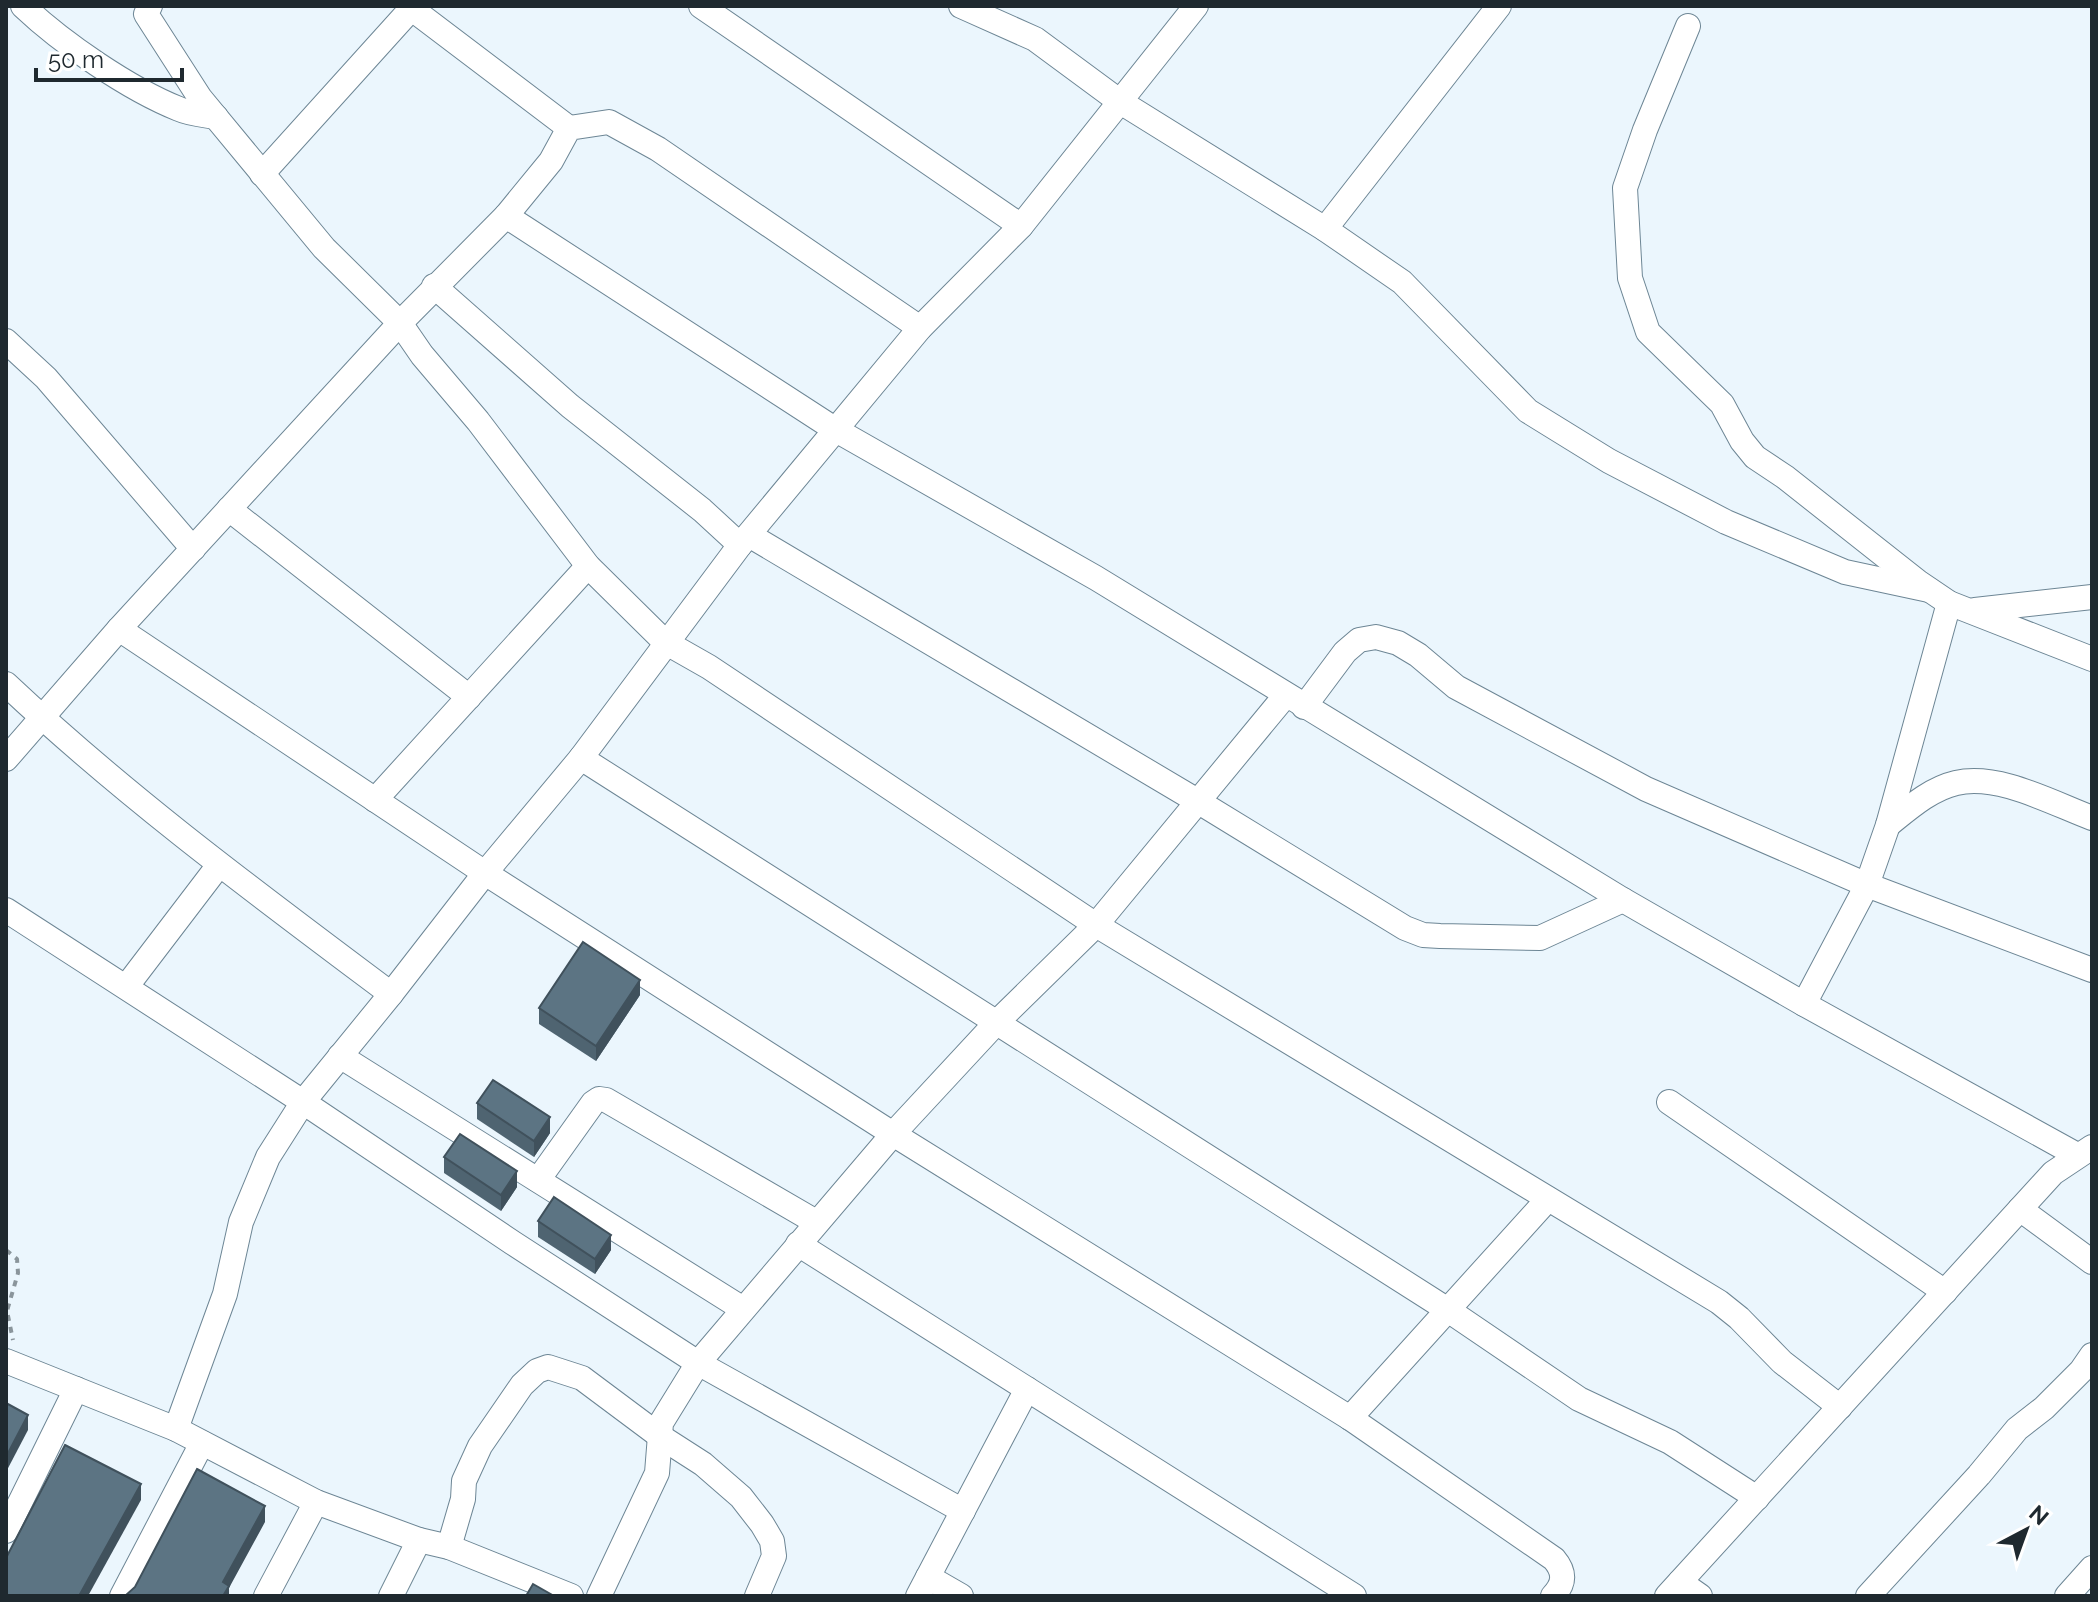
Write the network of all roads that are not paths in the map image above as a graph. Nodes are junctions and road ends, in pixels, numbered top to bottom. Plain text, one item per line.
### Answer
1 (23, 6) edge
2 (150, 6) edge
3 (701, 6) edge
4 (961, 6) edge
5 (1196, 6) edge
6 (1499, 6) edge
7 (409, 7) edge
8 (1688, 26) dead end
9 (1119, 101) junction
10 (216, 117) junction
11 (569, 128) junction
12 (262, 174) junction
13 (506, 216) junction
14 (1021, 226) junction
15 (1325, 229) junction
16 (434, 286) junction
17 (400, 323) junction
18 (920, 328) junction
19 (6, 341) edge
20 (836, 430) junction
21 (229, 509) junction
22 (745, 540) junction
23 (193, 549) junction
24 (588, 566) junction
25 (2092, 597) edge
26 (1949, 601) junction
27 (119, 629) junction
28 (665, 642) junction
29 (2092, 659) edge
30 (6, 684) edge
31 (469, 697) junction
32 (1295, 701) junction
33 (40, 716) junction
34 (581, 758) junction
35 (6, 759) edge
36 (375, 800) junction
37 (1199, 802) junction
38 (2092, 818) edge
39 (1888, 825) junction
40 (219, 865) junction
41 (485, 873) junction
42 (1867, 885) junction
43 (1623, 900) junction
44 (6, 910) edge
45 (1096, 925) junction
46 (2091, 968) edge
47 (126, 987) junction
48 (391, 994) junction
49 (1804, 1004) junction
50 (996, 1023) junction
51 (340, 1056) junction
52 (303, 1102) junction
53 (1669, 1102) dead end
54 (893, 1134) junction
55 (2084, 1151) edge
56 (538, 1180) junction
57 (1548, 1199) junction
58 (2020, 1209) junction
59 (816, 1222) junction
60 (798, 1244) junction
61 (2092, 1262) edge
62 (1945, 1292) junction
63 (743, 1309) junction
64 (1448, 1310) junction
65 (2092, 1355) edge
66 (9, 1363) edge
67 (698, 1363) junction
68 (76, 1389) junction
69 (1027, 1389) junction
70 (1840, 1407) junction
71 (1350, 1418) junction
72 (176, 1429) junction
73 (661, 1437) junction
74 (202, 1443) junction
75 (1757, 1498) junction
76 (316, 1502) junction
77 (963, 1511) junction
78 (6, 1531) edge
79 (419, 1540) junction
80 (449, 1547) junction
81 (2092, 1568) edge
82 (513, 1585) edge
83 (923, 1586) edge
84 (1673, 1589) edge
85 (122, 1596) edge
86 (266, 1596) edge
87 (391, 1596) edge
88 (571, 1596) edge
89 (599, 1596) edge
90 (757, 1596) edge
91 (961, 1596) edge
92 (1354, 1596) edge
93 (1553, 1596) edge
94 (1700, 1596) edge
95 (1868, 1596) edge
96 (2067, 1596) edge

1 - 10 street
2 - 10 street
3 - 14 street
4 - 9 street
5 - 9 street
6 - 15 street
7 - 11 street
7 - 12 street
8 - 26 street
9 - 14 street
9 - 15 street
10 - 12 street
11 - 13 street
11 - 18 street
12 - 17 street
13 - 16 street
13 - 20 street
14 - 18 street
15 - 26 street
16 - 17 street
16 - 22 street
17 - 21 street
17 - 24 street
18 - 20 street
19 - 23 street
20 - 22 street
20 - 32 street
21 - 23 street
21 - 31 street
22 - 28 street
22 - 37 street
23 - 27 street
24 - 28 street
24 - 31 street
25 - 26 street
26 - 29 street
26 - 39 street
27 - 33 street
27 - 36 street
28 - 34 street
28 - 45 street
30 - 33 street
31 - 36 street
32 - 37 street
32 - 42 street
32 - 43 street
33 - 35 street
33 - 40 street
34 - 41 street
34 - 50 street
36 - 41 street
37 - 43 street
37 - 45 street
38 - 39 street
39 - 42 street
40 - 47 street
40 - 48 street
41 - 48 street
41 - 54 street
42 - 46 street
42 - 49 street
43 - 49 street
44 - 47 street
45 - 50 street
45 - 57 street
47 - 52 street
48 - 51 street
49 - 55 street
50 - 54 street
50 - 64 street
51 - 52 street
51 - 56 street
52 - 67 street
52 - 72 street
53 - 62 street
54 - 59 street
54 - 71 street
55 - 58 street
56 - 59 street
56 - 63 street
57 - 64 street
57 - 70 street
58 - 61 street
58 - 62 street
59 - 60 street
60 - 63 street
60 - 69 street
62 - 70 street
63 - 67 street
64 - 71 street
64 - 75 street
65 - 95 street
66 - 68 street
67 - 73 street
67 - 77 street
68 - 72 street
68 - 78 street
69 - 77 street
69 - 92 street
70 - 75 street
71 - 93 street
72 - 74 street
73 - 80 street
73 - 89 street
73 - 90 street
74 - 76 street
74 - 85 street
75 - 84 street
76 - 79 street
76 - 86 street
77 - 83 street
79 - 80 street
79 - 87 street
80 - 82 street
81 - 96 street
82 - 88 street
83 - 91 street
84 - 94 street

